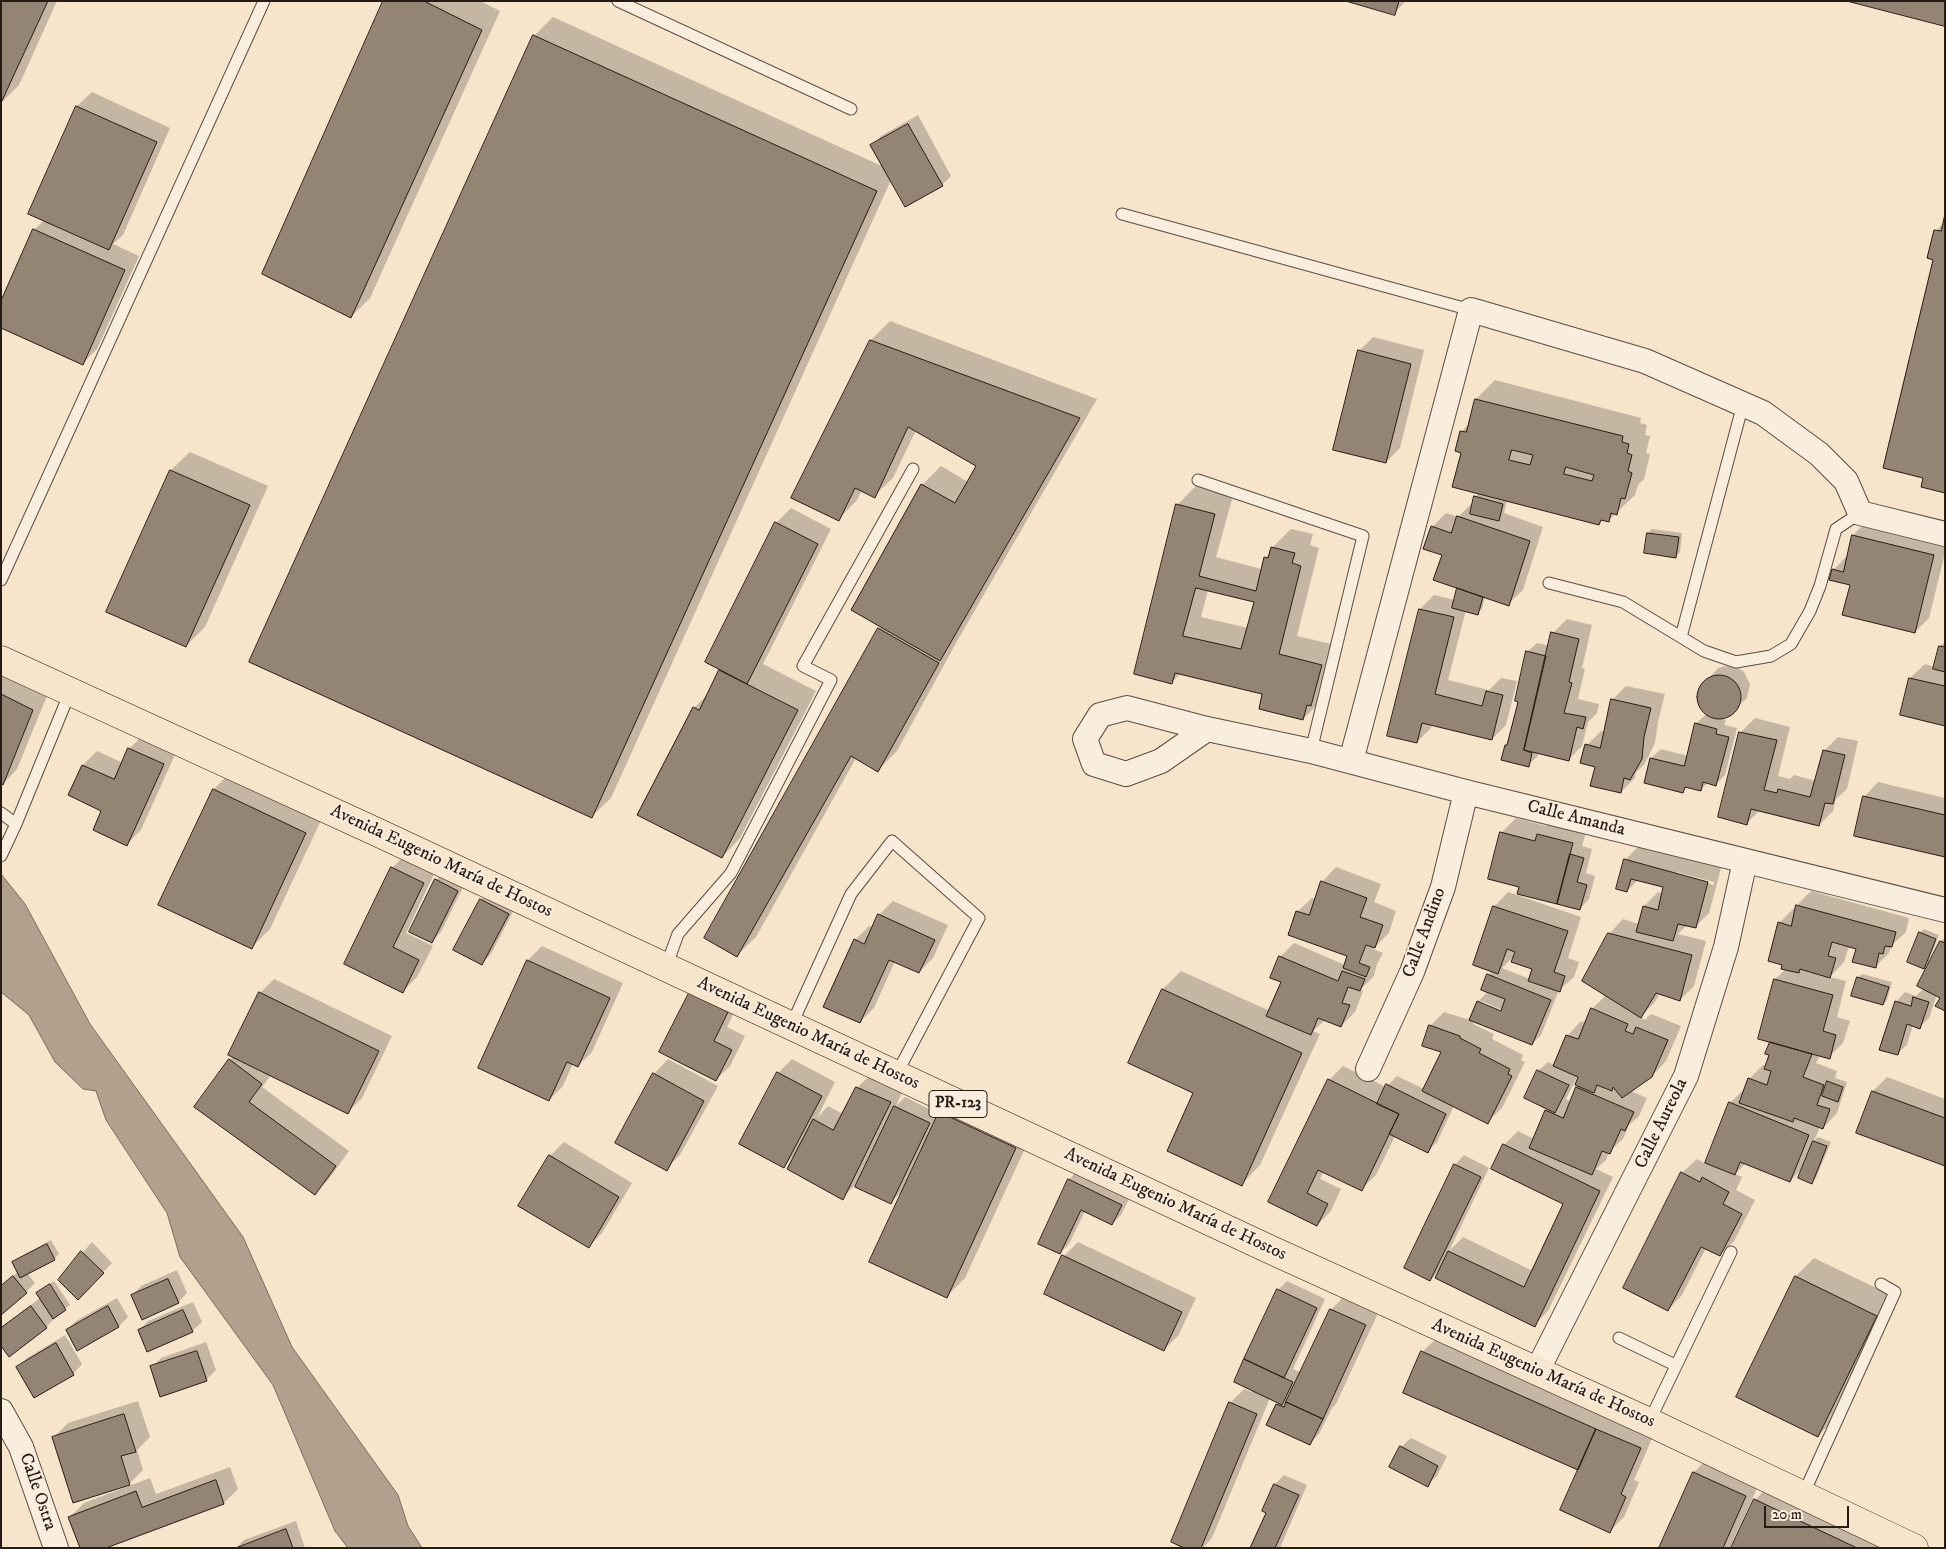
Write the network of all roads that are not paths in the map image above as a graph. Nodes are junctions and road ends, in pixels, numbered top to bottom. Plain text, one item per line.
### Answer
1 (264, 1) edge
2 (618, 1) edge
3 (852, 109) dead end
4 (1122, 214) dead end
5 (1470, 310) junction
6 (1743, 404) junction
7 (913, 469) dead end
8 (1198, 480) dead end
9 (1860, 512) junction
10 (1945, 534) edge
11 (1, 580) edge
12 (1549, 583) dead end
13 (1681, 637) junction
14 (1, 660) edge
15 (70, 692) junction
16 (1207, 729) dead end
17 (1311, 751) junction
18 (1351, 761) junction
19 (1466, 792) junction
20 (1, 813) edge
21 (16, 824) junction
22 (1, 856) edge
23 (1745, 861) junction
24 (1945, 910) edge
25 (666, 967) junction
26 (792, 1026) junction
27 (1368, 1069) dead end
28 (896, 1075) junction
29 (1731, 1252) dead end
30 (1881, 1284) dead end
31 (1619, 1338) dead end
32 (1675, 1365) junction
33 (1537, 1371) junction
34 (1, 1411) edge
35 (1649, 1422) junction
36 (1803, 1495) junction
37 (56, 1548) edge
38 (1914, 1548) edge

1 - 11 lane
2 - 3 lane
4 - 5 lane
5 - 6 street
5 - 18 street
6 - 9 street
6 - 13 lane
7 - 25 lane
8 - 17 lane
9 - 10 street
9 - 13 lane
12 - 13 lane
14 - 15 main road, Avenida Eugenio María de Hostos / PR-123
15 - 21 lane
15 - 25 main road, Avenida Eugenio María de Hostos / PR-123
16 - 17 street, Calle Amanda
17 - 18 street, Calle Amanda
18 - 19 street, Calle Amanda
19 - 23 street, Calle Amanda
19 - 27 street, Calle Andino
20 - 21 lane
21 - 22 lane
23 - 24 street, Calle Amanda
23 - 33 street, Calle Aureola
25 - 26 main road, Avenida Eugenio María de Hostos / PR-123
26 - 28 main road, Avenida Eugenio María de Hostos / PR-123
26 - 28 lane
28 - 33 main road, Avenida Eugenio María de Hostos / PR-123
29 - 32 lane
30 - 36 lane
31 - 32 lane
32 - 35 lane
33 - 35 main road, Avenida Eugenio María de Hostos / PR-123
34 - 37 street, Calle Ostra
35 - 36 main road, Avenida Eugenio María de Hostos / PR-123
36 - 38 main road, Avenida Eugenio María de Hostos / PR-123

